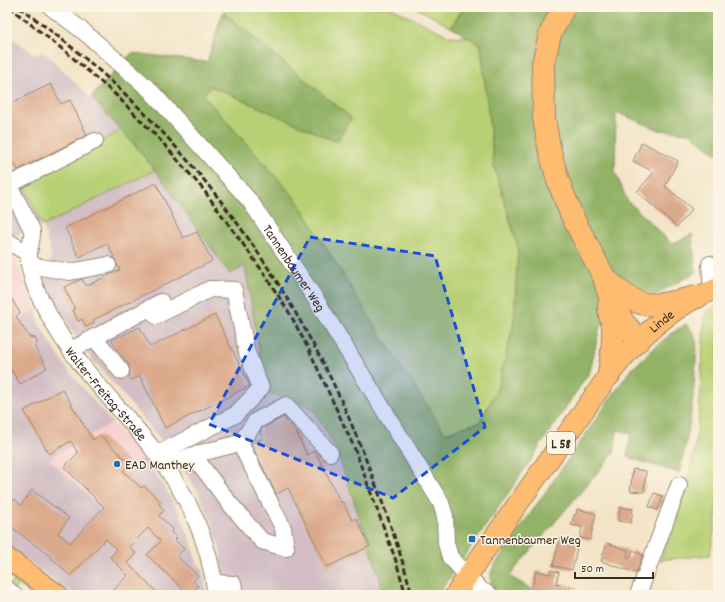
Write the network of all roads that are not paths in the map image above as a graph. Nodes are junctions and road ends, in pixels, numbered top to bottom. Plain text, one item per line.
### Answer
1 (51, 7) edge
2 (564, 7) edge
3 (95, 141) dead end
4 (7, 243) edge
5 (29, 260) junction
6 (710, 264) dead end
7 (108, 265) dead end
8 (201, 282) dead end
9 (611, 288) junction
10 (709, 292) edge
11 (151, 307) junction
12 (643, 336) junction
13 (94, 337) junction
14 (71, 350) junction
15 (121, 371) dead end
16 (612, 371) junction
17 (240, 443) junction
18 (330, 453) dead end
19 (193, 455) junction
20 (161, 460) junction
21 (679, 485) dead end
22 (7, 558) edge
23 (467, 576) junction
24 (7, 589) edge
25 (216, 589) edge
26 (53, 594) edge
27 (14, 595) edge
28 (237, 595) edge
29 (455, 595) edge
30 (490, 595) edge
31 (638, 595) edge

1 - 23 street, Tannenbaumer Weg
2 - 9 highway
3 - 5 street
4 - 5 street
5 - 7 street
5 - 14 street, Walter-Freitag-Straße
6 - 10 street
8 - 11 street
9 - 10 highway
9 - 12 highway
9 - 16 highway
10 - 12 main road, Linde / L 58
11 - 13 street
11 - 20 street
12 - 16 main road, Linde / L 58
13 - 14 street
13 - 15 street
14 - 20 street, Walter-Freitag-Straße
16 - 23 main road, L 58
17 - 18 street
17 - 19 street
17 - 19 street
19 - 20 street
20 - 25 street, Walter-Freitag-Straße
21 - 31 street
22 - 26 main road
23 - 29 main road, L 58
23 - 30 street
24 - 27 street
25 - 28 street

